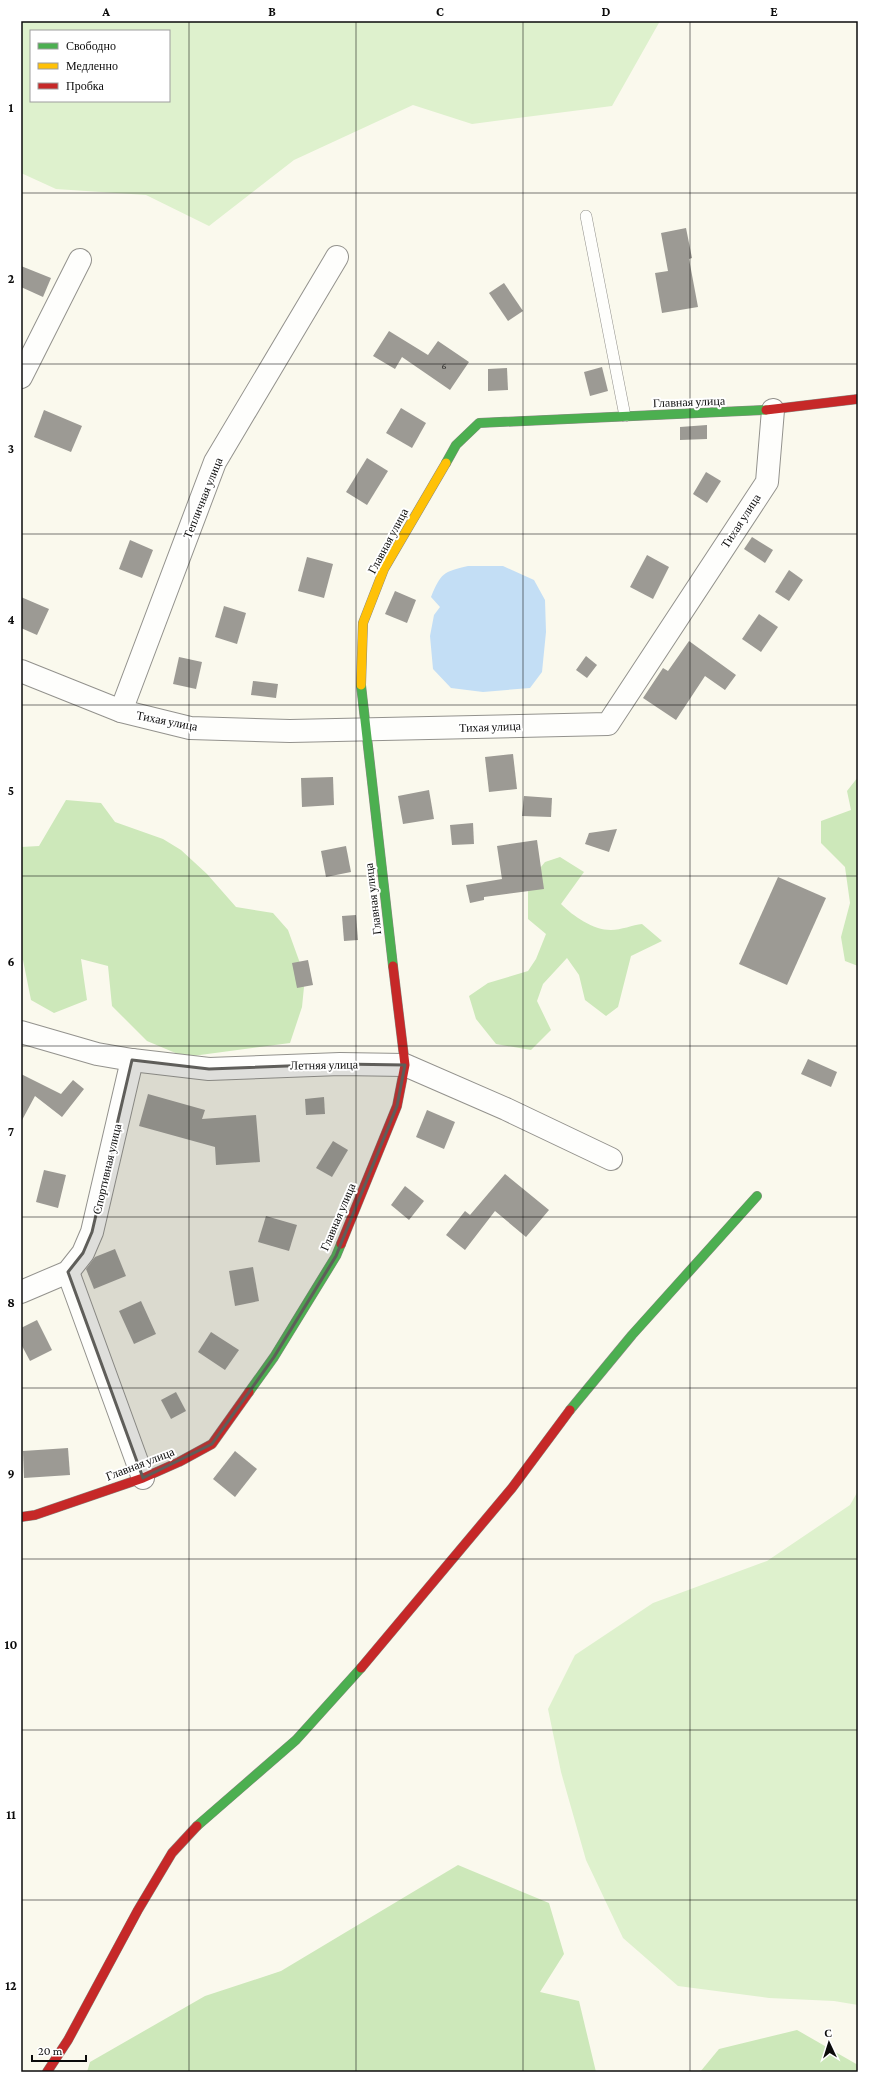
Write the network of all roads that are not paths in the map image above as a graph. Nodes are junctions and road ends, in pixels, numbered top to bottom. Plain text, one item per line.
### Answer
1 (586, 216) dead end
2 (337, 257) dead end
3 (80, 260) dead end
4 (21, 377) edge
5 (858, 399) edge
6 (773, 410) junction
7 (625, 416) junction
8 (21, 671) edge
9 (121, 711) junction
10 (365, 729) junction
11 (21, 1032) edge
12 (132, 1060) junction
13 (405, 1065) junction
14 (611, 1159) dead end
15 (757, 1196) dead end
16 (68, 1272) junction
17 (21, 1292) edge
18 (143, 1478) junction
19 (21, 1517) edge
20 (47, 2072) edge

1 - 7 lane
2 - 9 street, Тепличная улица
3 - 4 street
5 - 6 street, Главная улица
6 - 7 street, Главная улица
6 - 10 street, Тихая улица
7 - 10 street, Главная улица
8 - 9 street, Тихая улица
9 - 10 street, Тихая улица
10 - 13 street, Главная улица
11 - 12 street, Летняя улица
12 - 13 street, Летняя улица
12 - 16 street, Спортивная улица
13 - 14 street, Летняя улица
13 - 18 street, Главная улица
15 - 20 street
16 - 17 street, Спортивная улица
16 - 18 street
18 - 19 street, Главная улица

